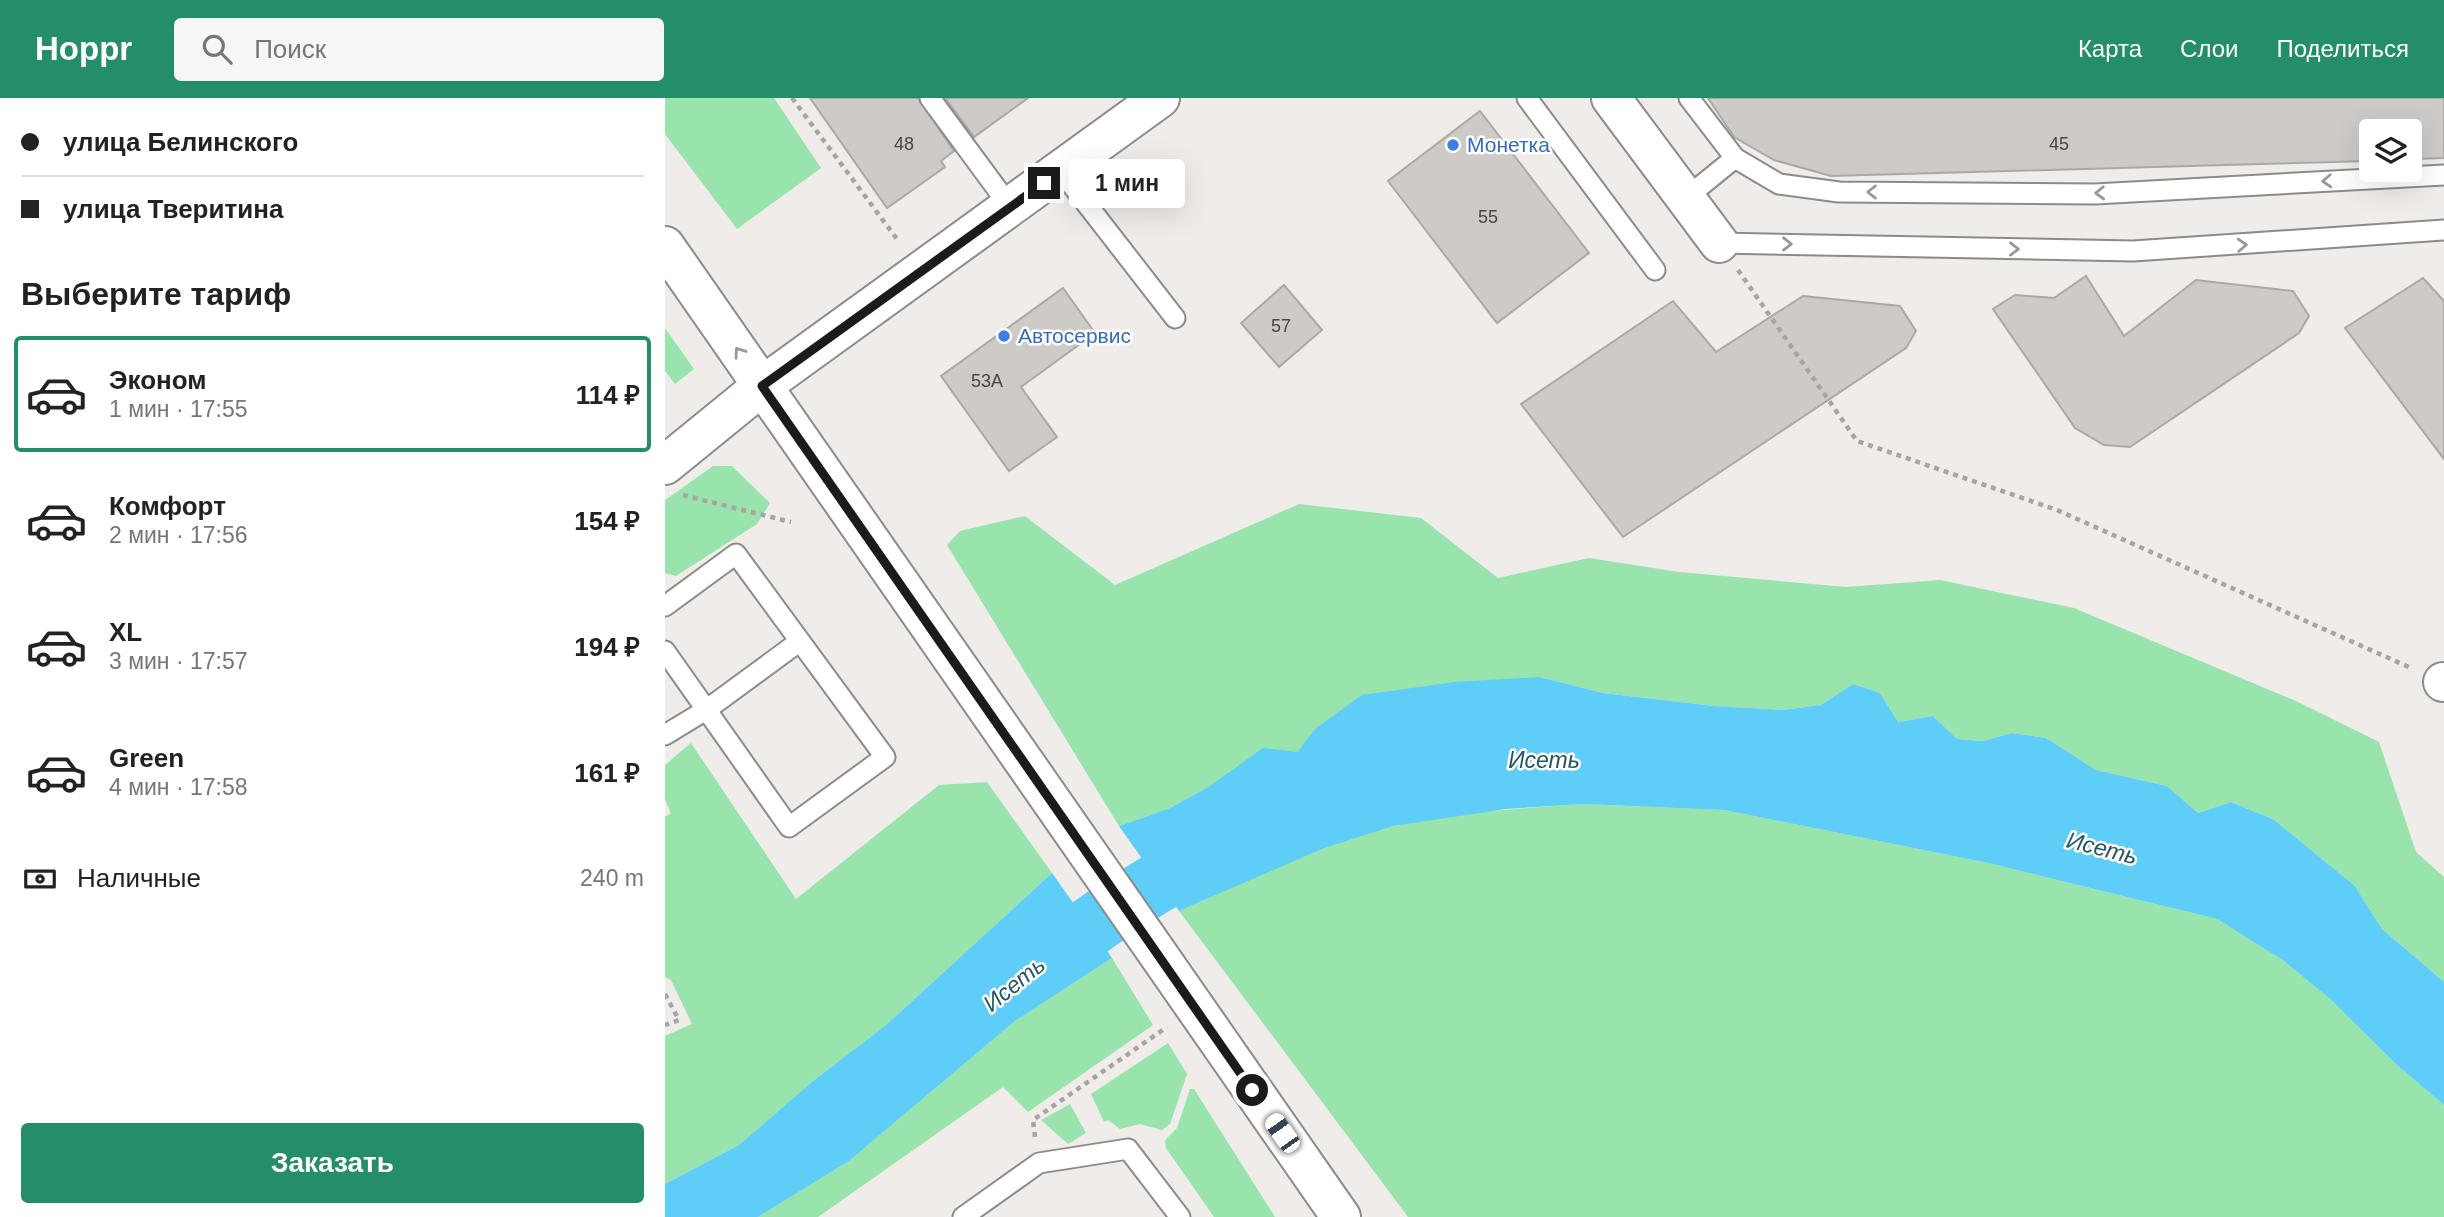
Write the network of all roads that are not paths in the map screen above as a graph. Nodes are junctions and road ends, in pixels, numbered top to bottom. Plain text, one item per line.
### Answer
1 (930, 98) edge
2 (1160, 98) edge
3 (1527, 98) edge
4 (1611, 98) edge
5 (1689, 98) edge
6 (1735, 158) junction
7 (1061, 171) junction
8 (2444, 175) edge
9 (1686, 197) junction
10 (1011, 208) junction
11 (2444, 230) edge
12 (1719, 243) joint
13 (665, 246) edge
14 (1655, 270) dead end
15 (1175, 318) dead end
16 (762, 386) junction
17 (671, 467) edge
18 (665, 606) edge
19 (800, 641) junction
20 (665, 651) edge
21 (706, 709) junction
22 (665, 735) edge
23 (963, 1217) edge
24 (1180, 1217) edge
25 (1341, 1217) edge

1 - 10 lane
2 - 7 main road
3 - 14 lane
4 - 9 main road
5 - 6 lane
8 -> 6 lane
6 - 9 lane
7 - 10 main road
7 - 15 lane
9 - 12 main road
10 - 16 main road
12 -> 11 lane
16 -> 13 main road
16 - 17 main road
16 - 25 main road
18 - 19 lane
19 - 21 lane
19 - 21 lane
20 - 21 lane
21 - 22 lane
23 - 24 lane

